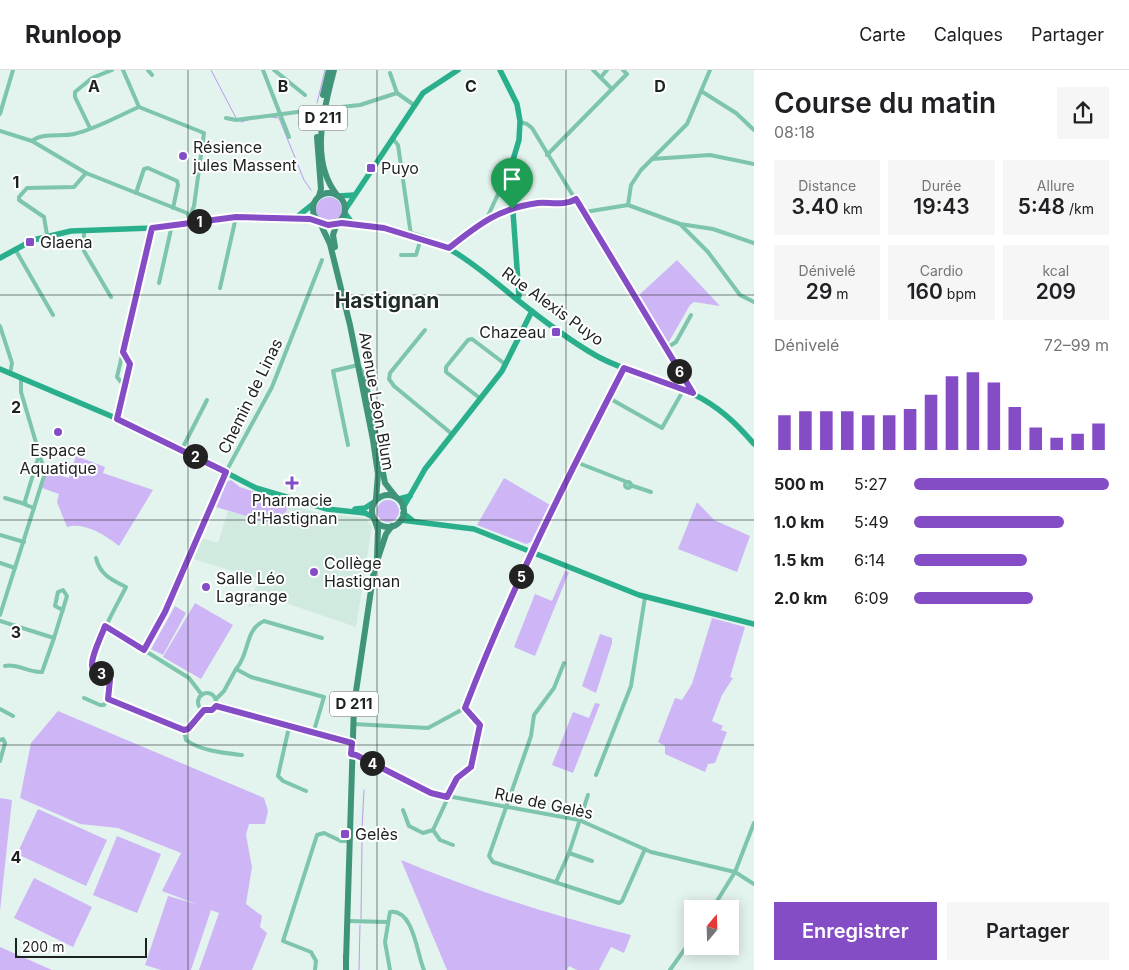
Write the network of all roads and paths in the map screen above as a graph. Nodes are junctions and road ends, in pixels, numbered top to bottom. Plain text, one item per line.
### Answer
1 (13, 70) edge
2 (112, 70) edge
3 (123, 70) edge
4 (148, 70) edge
5 (263, 70) edge
6 (274, 70) edge
7 (330, 70) edge
8 (334, 70) edge
9 (458, 70) edge
10 (500, 70) edge
11 (593, 70) edge
12 (607, 70) edge
13 (624, 70) edge
14 (710, 70) edge
15 (390, 73) dead end
16 (152, 75) dead end
17 (601, 77) junction
18 (612, 89) junction
19 (701, 92) junction
20 (397, 93) junction
21 (305, 94) dead end
22 (414, 105) junction
23 (139, 107) junction
24 (341, 107) dead end
25 (320, 110) junction
26 (279, 113) junction
27 (0, 114) edge
28 (226, 118) dead end
29 (520, 122) junction
30 (90, 128) junction
31 (754, 130) edge
32 (0, 131) edge
33 (289, 137) dead end
34 (392, 138) junction
35 (32, 141) junction
36 (547, 155) junction
37 (652, 158) junction
38 (754, 164) edge
39 (86, 172) junction
40 (510, 178) junction
41 (136, 193) junction
42 (354, 195) junction
43 (319, 196) junction
44 (338, 196) junction
45 (576, 199) junction
46 (313, 204) junction
47 (628, 205) junction
48 (173, 208) junction
49 (512, 209) junction
50 (345, 212) junction
51 (585, 212) junction
52 (236, 217) junction
53 (296, 218) junction
54 (487, 218) junction
55 (190, 219) junction
56 (319, 222) junction
57 (337, 223) junction
58 (353, 224) junction
59 (680, 224) junction
60 (172, 225) junction
61 (152, 228) junction
62 (84, 231) junction
63 (47, 235) junction
64 (411, 235) junction
65 (421, 238) junction
66 (754, 243) edge
67 (15, 248) junction
68 (449, 248) junction
69 (401, 255) dead end
70 (0, 258) edge
71 (322, 260) dead end
72 (159, 283) dead end
73 (220, 288) dead end
74 (111, 297) dead end
75 (517, 300) junction
76 (754, 302) edge
77 (532, 311) junction
78 (53, 315) dead end
79 (691, 315) dead end
80 (0, 326) edge
81 (425, 330) dead end
82 (665, 349) junction
83 (123, 352) junction
84 (505, 364) junction
85 (358, 365) junction
86 (624, 368) junction
87 (0, 369) edge
88 (10, 374) junction
89 (364, 374) junction
90 (22, 378) junction
91 (125, 387) junction
92 (684, 390) junction
93 (693, 393) junction
94 (608, 398) junction
95 (481, 399) junction
96 (207, 400) dead end
97 (117, 419) junction
98 (452, 434) junction
99 (754, 444) edge
100 (348, 445) dead end
101 (182, 449) junction
102 (39, 455) junction
103 (576, 462) junction
104 (226, 472) junction
105 (651, 492) dead end
106 (410, 496) junction
107 (5, 498) dead end
108 (397, 498) junction
109 (375, 501) junction
110 (25, 504) junction
111 (34, 508) junction
112 (402, 514) junction
113 (374, 519) junction
114 (392, 526) junction
115 (0, 534) edge
116 (24, 542) junction
117 (532, 552) junction
118 (96, 558) dead end
119 (377, 559) junction
120 (0, 563) edge
121 (15, 568) junction
122 (646, 597) junction
123 (63, 610) junction
124 (0, 615) edge
125 (0, 621) edge
126 (754, 624) edge
127 (105, 626) junction
128 (54, 638) junction
129 (322, 638) dead end
130 (144, 650) junction
131 (564, 663) dead end
132 (5, 666) dead end
133 (236, 668) junction
134 (202, 695) junction
135 (84, 698) dead end
136 (108, 699) junction
137 (216, 699) junction
138 (216, 706) junction
139 (465, 708) junction
140 (0, 709) edge
141 (204, 710) junction
142 (13, 716) dead end
143 (353, 724) junction
144 (289, 727) junction
145 (184, 730) junction
146 (313, 734) junction
147 (0, 740) edge
148 (352, 743) junction
149 (351, 754) junction
150 (242, 755) dead end
151 (0, 761) edge
152 (596, 775) dead end
153 (306, 791) dead end
154 (588, 795) dead end
155 (447, 797) junction
156 (507, 807) junction
157 (404, 810) dead end
158 (579, 820) junction
159 (754, 823) edge
160 (433, 830) junction
161 (349, 841) junction
162 (452, 845) dead end
163 (644, 849) junction
164 (348, 850) junction
165 (569, 852) junction
166 (592, 861) dead end
167 (735, 872) junction
168 (556, 882) junction
169 (754, 884) edge
170 (718, 900) edge
171 (348, 921) junction
172 (387, 922) junction
173 (684, 951) edge
174 (346, 960) junction
175 (316, 970) edge
176 (346, 970) edge
177 (390, 970) edge
178 (424, 970) edge
179 (670, 970) edge

1 - 27 street
2 - 30 street
3 - 23 street
4 - 16 street
5 - 26 street
6 - 21 street
7 - 25 main road, D 211
8 - 44 main road, D 211
9 - 22 street
10 - 29 street
11 - 17 street
12 - 17 street
13 - 18 street
14 - 19 street
15 - 20 street
17 - 18 street
18 - 36 street
19 - 31 street
19 - 37 street
20 - 22 street
20 - 24 street
22 - 34 street
23 - 30 street
23 - 55 street
25 - 26 street
25 - 43 main road, D 211
26 - 28 street
26 - 33 street
29 - 36 street
29 - 40 street
30 - 35 street
32 - 35 street
34 - 42 street
34 - 64 street
35 - 39 street
36 - 45 street
37 - 38 street
37 - 47 street
39 - 41 street
39 - 63 street
40 - 49 street
40 - 54 street
41 - 48 street
41 - 48 street
42 - 44 street
42 - 50 street
43 - 44 main road
43 - 46 main road
44 - 50 main road
45 - 49 street
45 - 51 street
46 - 53 street
46 - 56 main road
47 - 51 street
47 - 59 street
48 - 55 street
49 - 54 street
49 - 75 street
50 - 57 main road
50 - 58 street
51 - 82 street
52 - 53 street
52 - 55 street
52 - 73 street
53 - 56 street
54 - 68 street
55 - 60 street
56 - 57 main road
56 - 85 main road, Avenue Léon Blum
57 - 58 street, Rue Alexis Puyo
57 - 89 main road, Avenue Léon Blum
58 - 64 street, Rue Alexis Puyo
59 - 66 street
59 - 76 street
60 - 61 street
60 - 72 street
61 - 62 street
61 - 83 street
62 - 63 street
62 - 74 street
63 - 67 street
64 - 65 street, Rue Alexis Puyo
65 - 68 street, Rue Alexis Puyo
65 - 69 street
67 - 70 street
67 - 78 street
68 - 75 street, Rue Alexis Puyo
71 - 104 street, Chemin de Linas
75 - 77 street, Rue Alexis Puyo
77 - 84 street
77 - 86 street, Rue Alexis Puyo
79 - 82 street
80 - 88 street
81 - 98 street
82 - 93 street
83 - 91 street
83 - 91 street
84 - 95 street
84 - 95 street
85 - 89 street
85 - 100 street
85 - 109 main road, Avenue Léon Blum
86 - 92 street, Rue Alexis Puyo
86 - 94 street
87 - 88 street
88 - 90 street
89 - 108 main road, Avenue Léon Blum
90 - 97 street
90 - 102 street
91 - 97 street
92 - 93 street, Rue Alexis Puyo
92 - 94 street
93 - 99 street, Rue Alexis Puyo
94 - 103 street
95 - 98 street
96 - 101 street
97 - 101 street
98 - 106 street
101 - 104 street
102 - 110 street
102 - 111 street
103 - 105 street
103 - 117 street
104 - 109 street
104 - 113 street
104 - 130 street, Chemin de Linas
106 - 108 street
106 - 112 street
107 - 110 street
108 - 109 main road
108 - 112 main road
109 - 113 main road
110 - 111 street
111 - 116 street
112 - 114 main road
112 - 117 street
113 - 114 main road
113 - 119 main road, D 211
114 - 119 main road, D 211
115 - 116 street
116 - 121 street
117 - 122 street
117 - 139 street
118 - 127 street
119 - 143 main road, D 211
120 - 121 street
121 - 124 street
122 - 126 street
122 - 152 street
123 - 123 street
123 - 128 street
125 - 128 street
127 - 130 street
127 - 136 street
128 - 132 street
129 - 133 street
130 - 134 street
131 - 156 street
133 - 137 street
133 - 146 street
134 - 137 street
134 - 141 street
135 - 136 street
136 - 145 street
137 - 138 street
138 - 141 street
138 - 144 street
139 - 143 street
139 - 155 street
140 - 142 street
141 - 145 street
143 - 148 main road, D 211
144 - 146 street
144 - 153 street
145 - 150 street
146 - 148 street
147 - 151 street
148 - 149 main road, D 211
149 - 155 street, Rue de Gelès
149 - 161 main road, D 211
154 - 158 street
155 - 156 street, Rue de Gelès
155 - 160 street
156 - 158 street, Rue de Gelès
156 - 168 street
157 - 160 street
158 - 163 street, Rue de Gelès
158 - 165 street
159 - 167 street
160 - 162 street
161 - 164 main road, D 211
161 - 175 street
163 - 167 street, Rue de Gelès
163 - 168 street
164 - 171 main road, D 211
164 - 174 main road, D 211
165 - 166 street
165 - 168 street
167 - 169 street, Rue de Gelès
167 - 170 street
171 - 172 street
171 - 174 main road, D 211
172 - 177 street
172 - 178 street
173 - 179 street
174 - 176 main road, D 211

